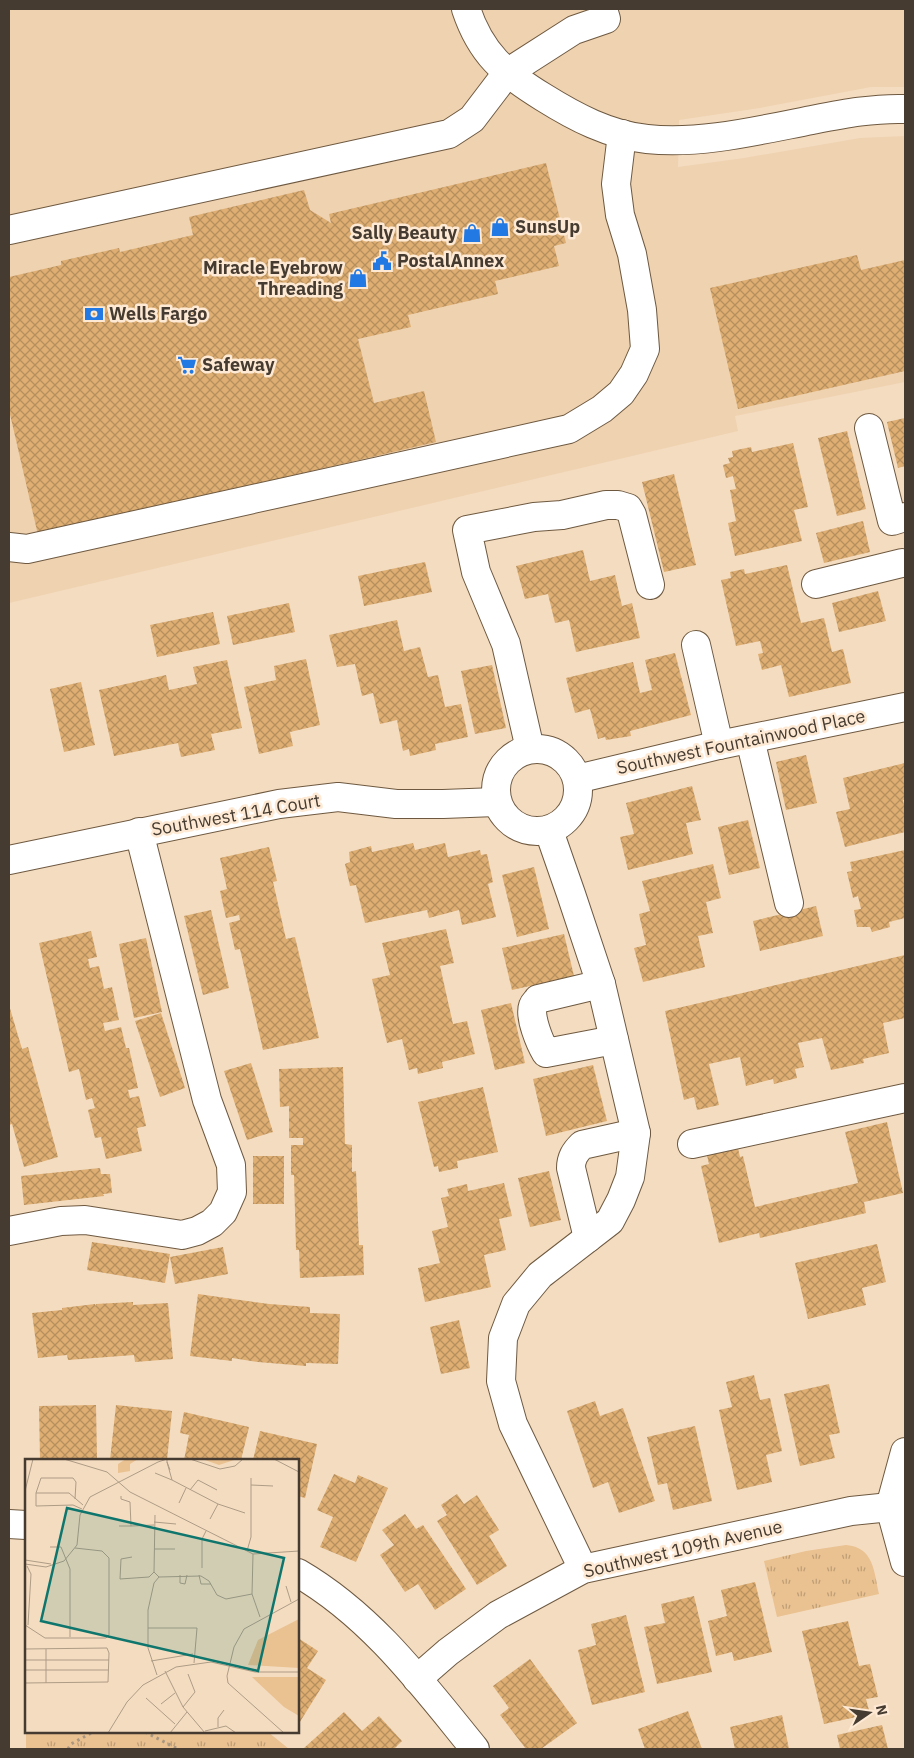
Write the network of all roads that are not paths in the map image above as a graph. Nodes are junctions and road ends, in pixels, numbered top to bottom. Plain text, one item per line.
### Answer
1 (466, 9) edge
2 (588, 16) edge
3 (506, 73) junction
4 (905, 109) edge
5 (622, 134) junction
6 (9, 230) edge
7 (869, 428) dead end
8 (898, 519) edge
9 (9, 546) edge
10 (904, 570) edge
11 (816, 584) dead end
12 (650, 585) dead end
13 (696, 645) dead end
14 (905, 706) edge
15 (750, 739) junction
16 (719, 745) junction
17 (530, 749) junction
18 (577, 779) junction
19 (496, 802) junction
20 (548, 831) junction
21 (139, 832) junction
22 (9, 860) edge
23 (789, 903) dead end
24 (600, 984) junction
25 (614, 1040) junction
26 (905, 1098) edge
27 (636, 1133) junction
28 (692, 1144) dead end
29 (12, 1224) edge
30 (588, 1238) junction
31 (905, 1459) edge
32 (890, 1508) junction
33 (9, 1524) edge
34 (25, 1525) edge
35 (905, 1562) edge
36 (583, 1569) junction
37 (299, 1574) edge
38 (417, 1679) junction
39 (475, 1749) edge

1 - 3 street
2 - 3 street
3 - 5 street
3 - 6 street
4 - 5 street
5 - 9 street
7 - 8 street
8 - 10 street
10 - 11 street
12 - 17 street
13 - 16 street
14 - 15 street, Southwest Fountainwood Place
15 - 16 street, Southwest Fountainwood Place
15 - 23 street
16 - 18 street, Southwest Fountainwood Place
17 - 18 street
17 - 19 street
18 - 20 street
19 - 20 street
19 - 21 street, Southwest 114 Court
20 - 24 street
21 - 22 street, Southwest 114 Court
21 - 29 street
24 - 25 street
24 - 25 street
25 - 27 street
26 - 28 street
27 - 30 street
27 - 30 street
30 - 36 street
31 - 32 street
32 - 35 street
32 - 36 street, Southwest 109th Avenue
33 - 34 street
36 - 38 street, Southwest 109th Avenue
37 - 38 street
38 - 39 street

